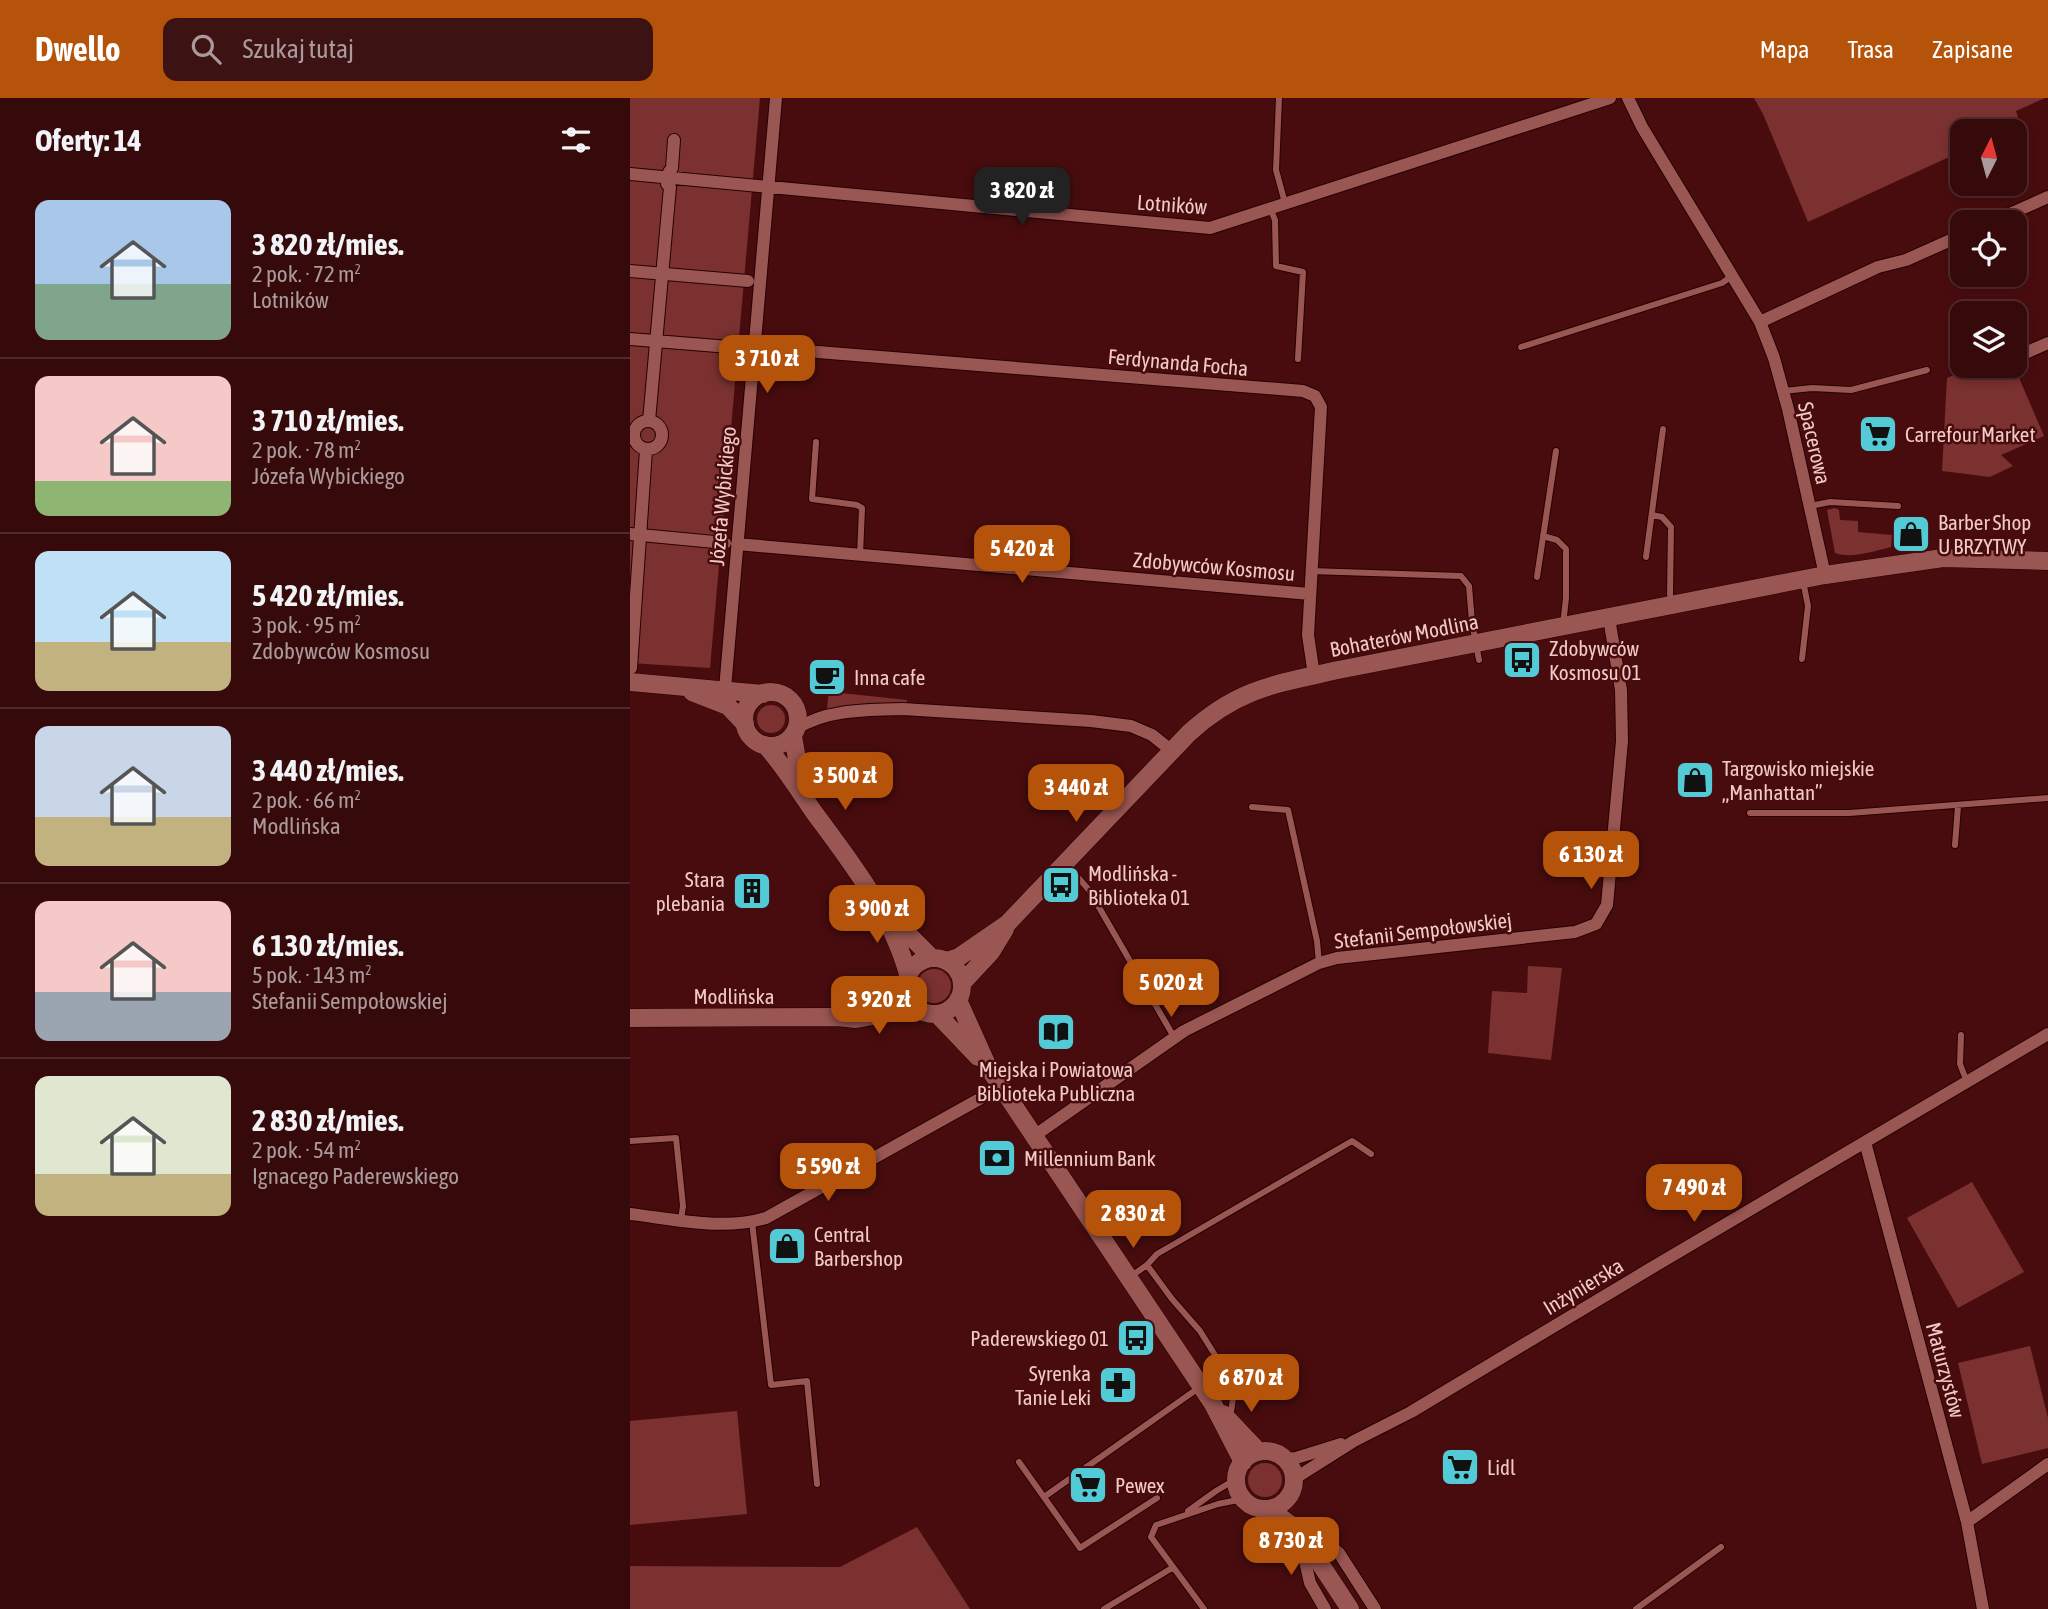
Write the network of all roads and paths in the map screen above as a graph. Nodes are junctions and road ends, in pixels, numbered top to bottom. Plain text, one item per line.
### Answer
1 (776, 98) edge
2 (1279, 98) edge
3 (1610, 98) edge
4 (1628, 98) edge
5 (674, 140) dead end
6 (630, 174) edge
7 (768, 187) junction
8 (2048, 197) edge
9 (1285, 204) junction
10 (1270, 208) junction
11 (2019, 210) edge
12 (1950, 240) edge
13 (630, 271) edge
14 (662, 274) junction
15 (1732, 276) junction
16 (748, 281) dead end
17 (1760, 322) junction
18 (630, 339) edge
19 (656, 341) junction
20 (2048, 343) edge
21 (1521, 347) dead end
22 (748, 348) junction
23 (2027, 352) edge
24 (1298, 359) dead end
25 (1927, 370) dead end
26 (1783, 391) junction
27 (649, 421) junction
28 (1663, 429) dead end
29 (816, 442) dead end
30 (646, 450) junction
31 (1556, 451) dead end
32 (1810, 506) junction
33 (1898, 506) dead end
34 (1652, 515) junction
35 (635, 535) edge
36 (1544, 536) junction
37 (731, 544) junction
38 (860, 555) junction
39 (1646, 556) dead end
40 (2048, 561) edge
41 (1311, 572) junction
42 (1825, 575) junction
43 (1537, 577) dead end
44 (1803, 580) junction
45 (1310, 594) junction
46 (1672, 606) junction
47 (1609, 618) junction
48 (1563, 627) junction
49 (1477, 652) junction
50 (1802, 659) dead end
51 (631, 668) edge
52 (1314, 675) junction
53 (630, 682) edge
54 (672, 685) junction
55 (725, 689) junction
56 (763, 694) junction
57 (745, 724) junction
58 (794, 733) junction
59 (765, 746) junction
60 (1172, 751) junction
61 (2048, 798) edge
62 (1958, 806) junction
63 (1252, 807) dead end
64 (1750, 813) dead end
65 (1955, 845) dead end
66 (846, 855) junction
67 (1065, 863) junction
68 (879, 904) junction
69 (1007, 924) junction
70 (939, 959) junction
71 (1319, 963) junction
72 (907, 978) junction
73 (960, 992) junction
74 (916, 1008) junction
75 (937, 1014) junction
76 (837, 1017) junction
77 (630, 1018) edge
78 (2048, 1034) edge
79 (1961, 1035) dead end
80 (1174, 1037) junction
81 (988, 1067) junction
82 (1968, 1082) junction
83 (1001, 1087) junction
84 (1034, 1136) junction
85 (630, 1141) edge
86 (1865, 1142) junction
87 (1371, 1154) dead end
88 (630, 1214) edge
89 (681, 1220) junction
90 (751, 1222) junction
91 (1147, 1265) junction
92 (1128, 1278) junction
93 (1201, 1386) junction
94 (1213, 1404) junction
95 (1230, 1420) junction
96 (1354, 1441) junction
97 (1259, 1452) junction
98 (1284, 1459) junction
99 (1019, 1462) dead end
100 (1242, 1462) junction
101 (2048, 1464) edge
102 (1236, 1479) junction
103 (817, 1484) dead end
104 (1292, 1486) junction
105 (1044, 1497) junction
106 (1157, 1498) dead end
107 (1243, 1499) junction
108 (1269, 1509) junction
109 (1182, 1515) junction
110 (1967, 1522) junction
111 (1298, 1530) junction
112 (1721, 1547) dead end
113 (1172, 1567) junction
114 (1104, 1609) edge
115 (1204, 1609) edge
116 (1325, 1609) edge
117 (1350, 1609) edge
118 (1376, 1609) edge
119 (1636, 1609) edge
120 (1983, 1609) edge

1 - 7 street, Józefa Wybickiego
2 - 9 lane
3 - 9 street, Lotników
4 - 15 street, Spacerowa
5 - 14 street
6 - 7 street, Lotników
7 - 10 street, Lotników
7 - 22 street, Józefa Wybickiego
8 - 11 street
9 - 10 street, Lotników
10 - 24 lane
12 - 17 street
13 - 14 street
14 - 16 street
14 - 19 street
15 - 17 street, Spacerowa
15 - 21 lane
17 - 26 street, Spacerowa
18 - 19 street
19 - 22 street
19 - 27 street
20 - 23 street
22 - 37 street, Józefa Wybickiego
22 - 41 street, Ferdynanda Focha
25 - 26 lane
26 - 32 street, Spacerowa
27 - 30 street
27 - 30 street
28 - 34 lane
29 - 38 lane
30 - 35 street
31 - 36 lane
32 - 33 lane
32 - 42 street, Spacerowa
34 - 39 lane
34 - 46 lane
35 - 37 street, Zdobywców Kosmosu
35 - 51 street
36 - 43 lane
36 - 48 lane
37 - 38 street, Zdobywców Kosmosu
37 - 55 street, Józefa Wybickiego
38 - 45 street, Zdobywców Kosmosu
40 - 42 street, Bohaterów Modlina
41 - 45 street, Ferdynanda Focha
41 - 49 lane
42 - 44 street, Bohaterów Modlina
44 - 46 street, Bohaterów Modlina
44 - 50 lane
45 - 52 street, Ferdynanda Focha
46 - 47 street, Bohaterów Modlina
47 - 48 street, Bohaterów Modlina
47 - 71 street, Stefanii Sempołowskiej
48 - 49 street, Bohaterów Modlina
49 - 52 street, Bohaterów Modlina
52 - 60 street, Bohaterów Modlina
53 - 54 street
54 - 55 street
54 - 57 street
55 - 56 street
56 - 57 street
56 - 58 street
57 - 59 street
58 - 59 street
58 - 60 street
58 - 66 street
59 - 66 street
60 - 67 street
61 - 62 lane
62 - 64 lane
62 - 65 lane
63 - 71 lane
66 - 68 street
67 - 69 street
67 - 80 lane
68 - 70 street
68 - 72 street
69 - 70 street
69 - 73 street
70 - 72 street
70 - 73 street
71 - 80 street, Stefanii Sempołowskiej
72 - 74 street
72 - 76 street, Modlińska
73 - 75 street
73 - 81 street
74 - 75 street
74 - 76 street, Modlińska
75 - 81 street
76 - 77 street, Modlińska
78 - 82 street, Inżynierska
79 - 82 lane
80 - 84 street, Stefanii Sempołowskiej
81 - 83 street
82 - 86 street, Inżynierska
83 - 84 street
83 - 90 street
84 - 92 street
85 - 89 lane
86 - 96 street, Inżynierska
86 - 110 street, Maturzystów
87 - 91 lane
88 - 89 street
89 - 90 street
90 - 103 lane
91 - 92 lane
91 - 95 lane
92 - 93 street
93 - 94 street
93 - 105 lane
94 - 95 street
94 - 100 street
95 - 97 street
96 - 98 street, Inżynierska
96 - 104 street, Inżynierska
97 - 98 street
97 - 100 street
98 - 104 street
99 - 105 lane
100 - 102 street
101 - 110 street
102 - 107 street
102 - 109 lane
104 - 108 street
104 - 111 street
105 - 106 lane
107 - 108 street
107 - 109 lane
108 - 111 street
109 - 113 lane
110 - 120 street, Maturzystów
111 - 116 street
111 - 117 street
111 - 118 street
112 - 119 lane
113 - 114 lane
113 - 115 lane

